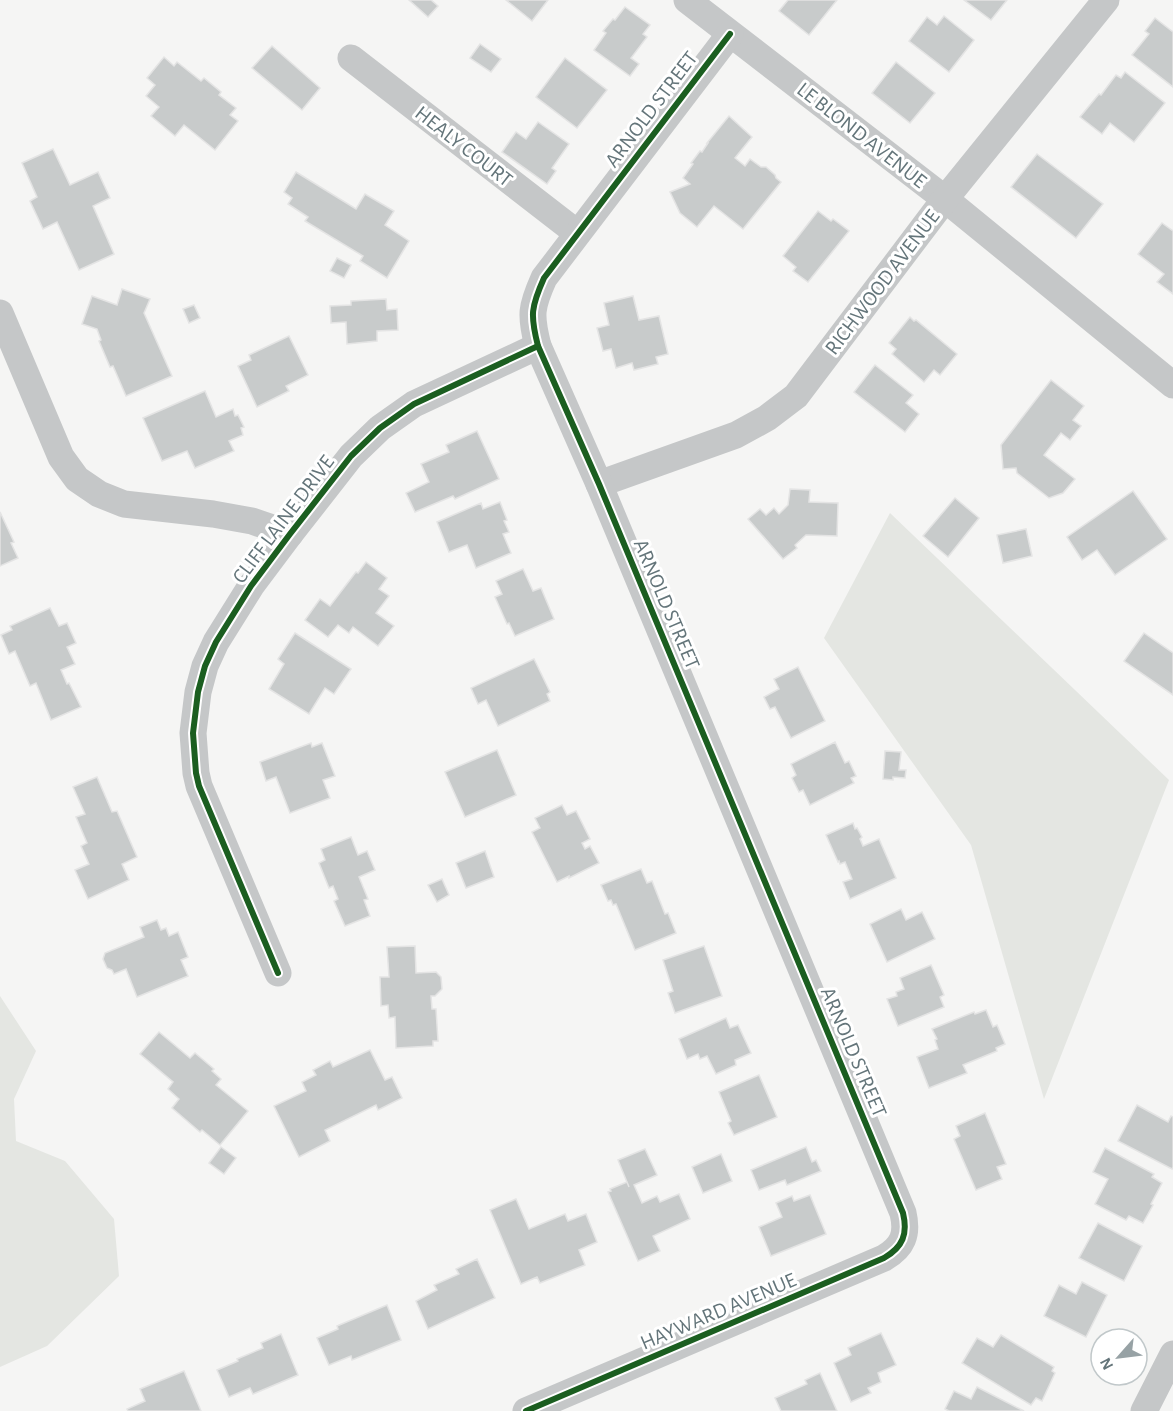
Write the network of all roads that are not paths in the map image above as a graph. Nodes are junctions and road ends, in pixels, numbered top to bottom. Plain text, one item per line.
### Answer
1 (687, 0) edge
2 (1106, 0) edge
3 (730, 34) junction
4 (351, 58) dead end
5 (945, 199) junction
6 (577, 233) junction
7 (0, 313) edge
8 (538, 346) junction
9 (1173, 386) edge
10 (599, 484) junction
11 (290, 534) junction
12 (278, 973) dead end
13 (906, 1225) joint
14 (1173, 1354) edge
15 (526, 1411) edge
16 (1144, 1411) edge

1 - 3 street, LE BLOND AVENUE
2 - 5 street, RICHWOOD AVENUE
3 - 5 street, LE BLOND AVENUE
3 - 6 street, ARNOLD STREET
4 - 6 street, HEALY COURT
5 - 9 street, LE BLOND AVENUE
5 - 10 street, RICHWOOD AVENUE
6 - 8 street, ARNOLD STREET
7 - 11 street
8 - 10 street, ARNOLD STREET
8 - 11 street, CLIFF LAINE DRIVE
10 - 13 street, ARNOLD STREET
11 - 12 street, CLIFF LAINE DRIVE
13 - 15 street, HAYWARD AVENUE
14 - 16 street

